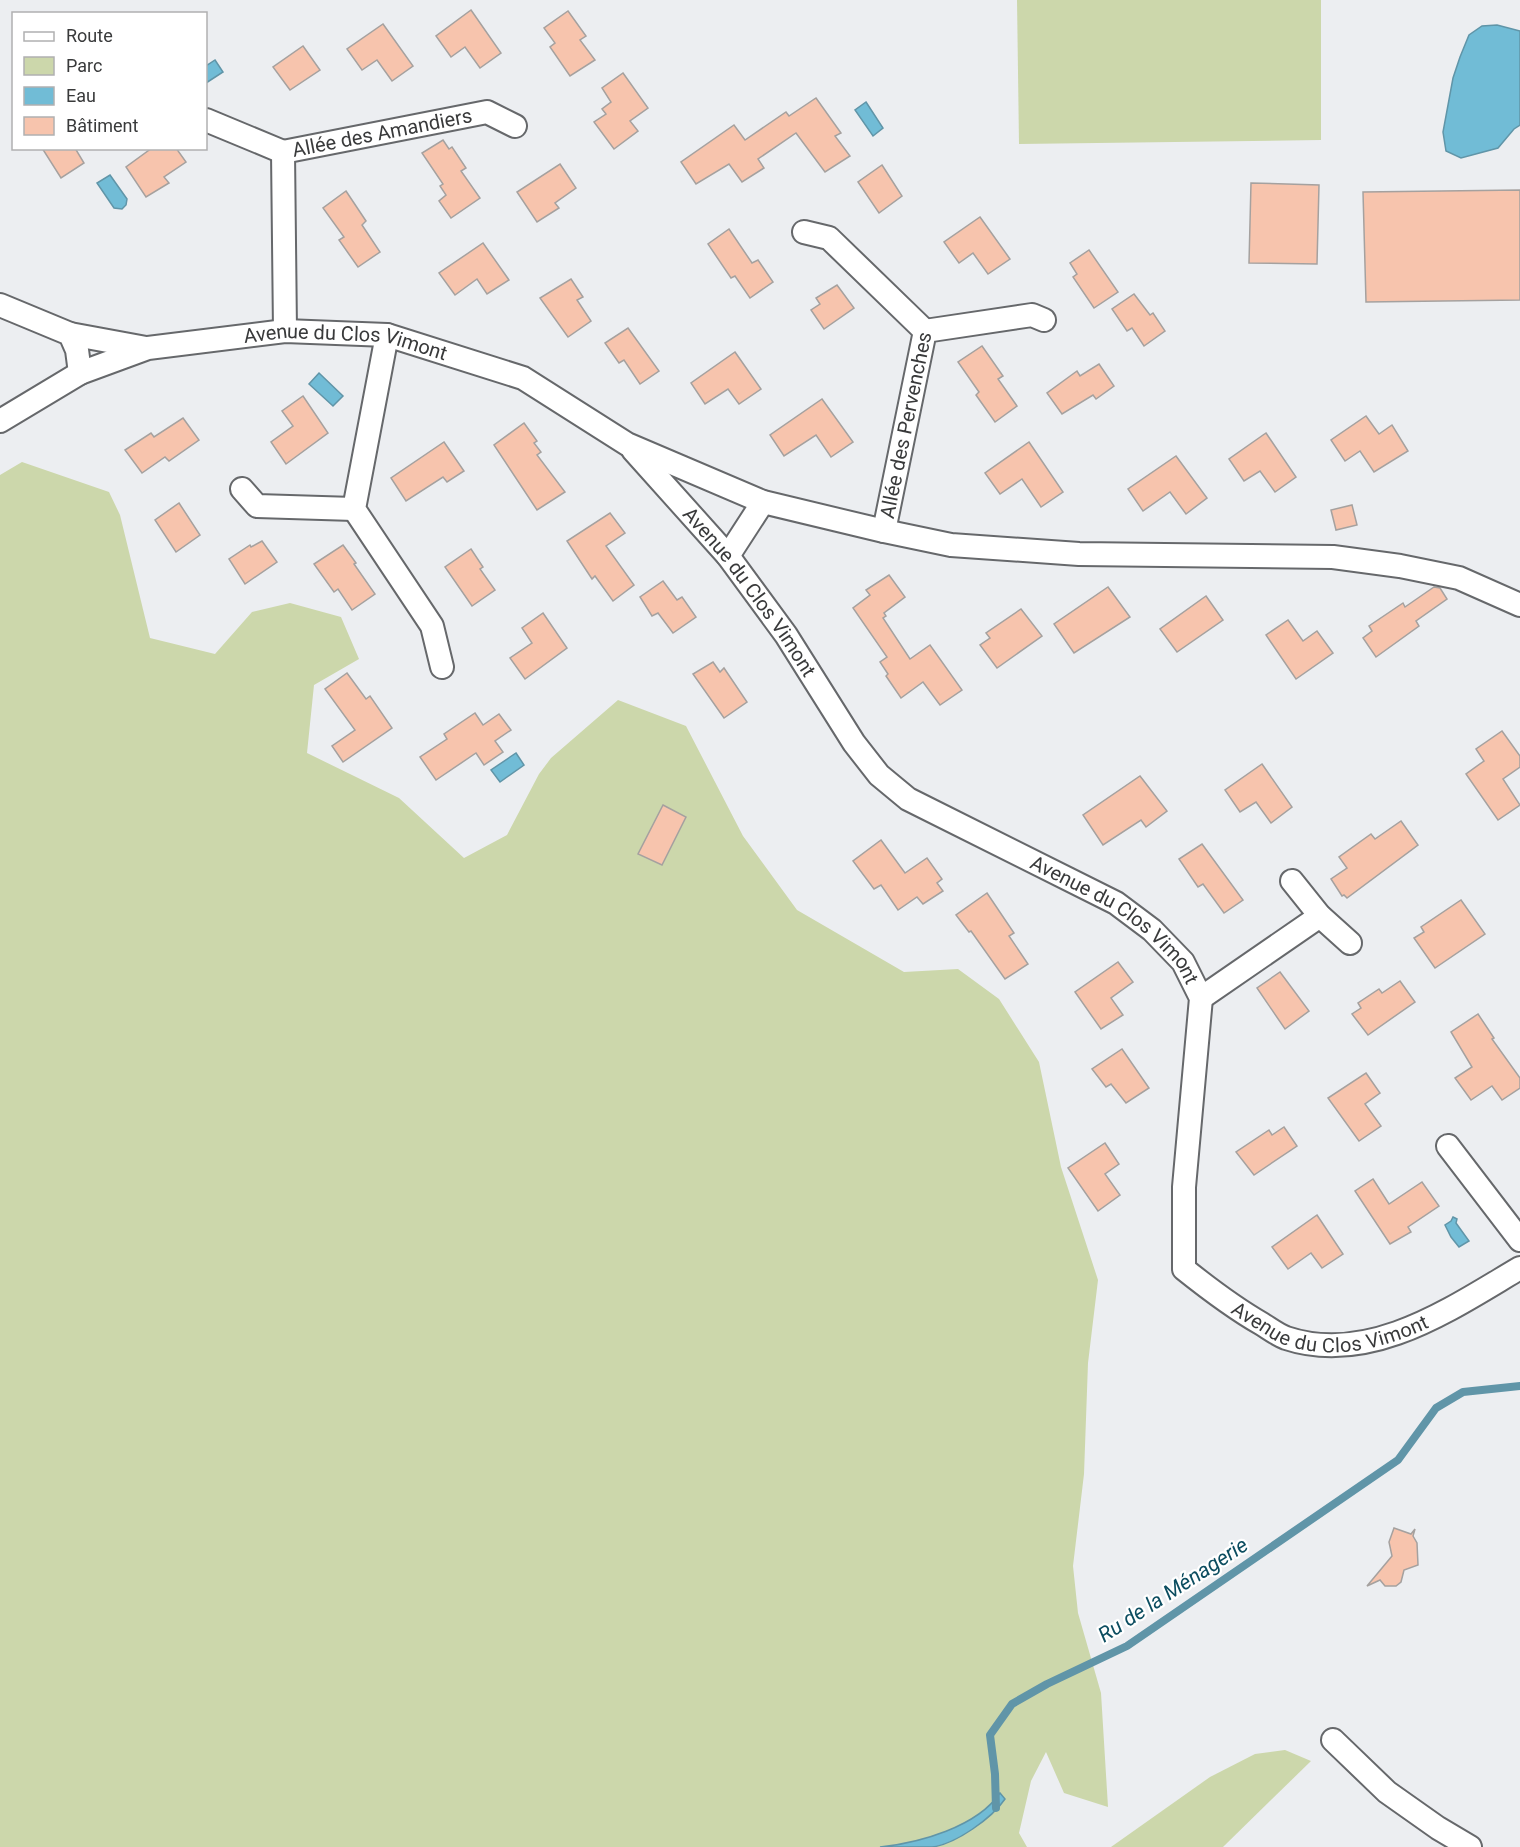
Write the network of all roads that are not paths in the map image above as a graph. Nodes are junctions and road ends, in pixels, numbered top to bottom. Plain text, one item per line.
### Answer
1 (207, 120) edge
2 (514, 126) dead end
3 (283, 152) junction
4 (804, 232) dead end
5 (0, 305) edge
6 (1044, 320) dead end
7 (285, 331) junction
8 (925, 331) junction
9 (70, 334) junction
10 (387, 335) junction
11 (148, 348) junction
12 (80, 373) junction
13 (0, 421) edge
14 (627, 444) junction
15 (242, 489) dead end
16 (763, 502) junction
17 (354, 509) junction
18 (884, 531) junction
19 (728, 556) junction
20 (1520, 605) edge
21 (442, 667) dead end
22 (1292, 881) dead end
23 (1320, 916) junction
24 (1350, 943) dead end
25 (1201, 998) junction
26 (1448, 1146) dead end
27 (1520, 1240) edge
28 (1520, 1268) edge
29 (1332, 1740) dead end
30 (1470, 1847) edge

1 - 3 street
2 - 3 street, Allée des Amandiers
3 - 7 street, Allée des Amandiers
4 - 8 street
5 - 9 street, Avenue du Clos Vimont
6 - 8 street, Allée des Pervenches
7 - 10 street, Avenue du Clos Vimont
7 - 11 street, Avenue du Clos Vimont
8 - 18 street, Allée des Pervenches
9 - 11 street, Avenue du Clos Vimont
9 - 12 street
10 - 14 street, Avenue du Clos Vimont
10 - 17 street
11 - 12 street, Avenue du Clos Vimont
12 - 13 street, Avenue du Clos Vimont
14 - 16 street, Avenue du Clos Vimont
14 - 19 street, Avenue du Clos Vimont
15 - 17 street
16 - 18 street, Avenue du Clos Vimont
16 - 19 street
17 - 21 street
18 - 20 street, Avenue du Clos Vimont
19 - 25 street, Avenue du Clos Vimont
22 - 23 street
23 - 24 street
23 - 25 street
25 - 28 street, Avenue du Clos Vimont
26 - 27 street
29 - 30 street

